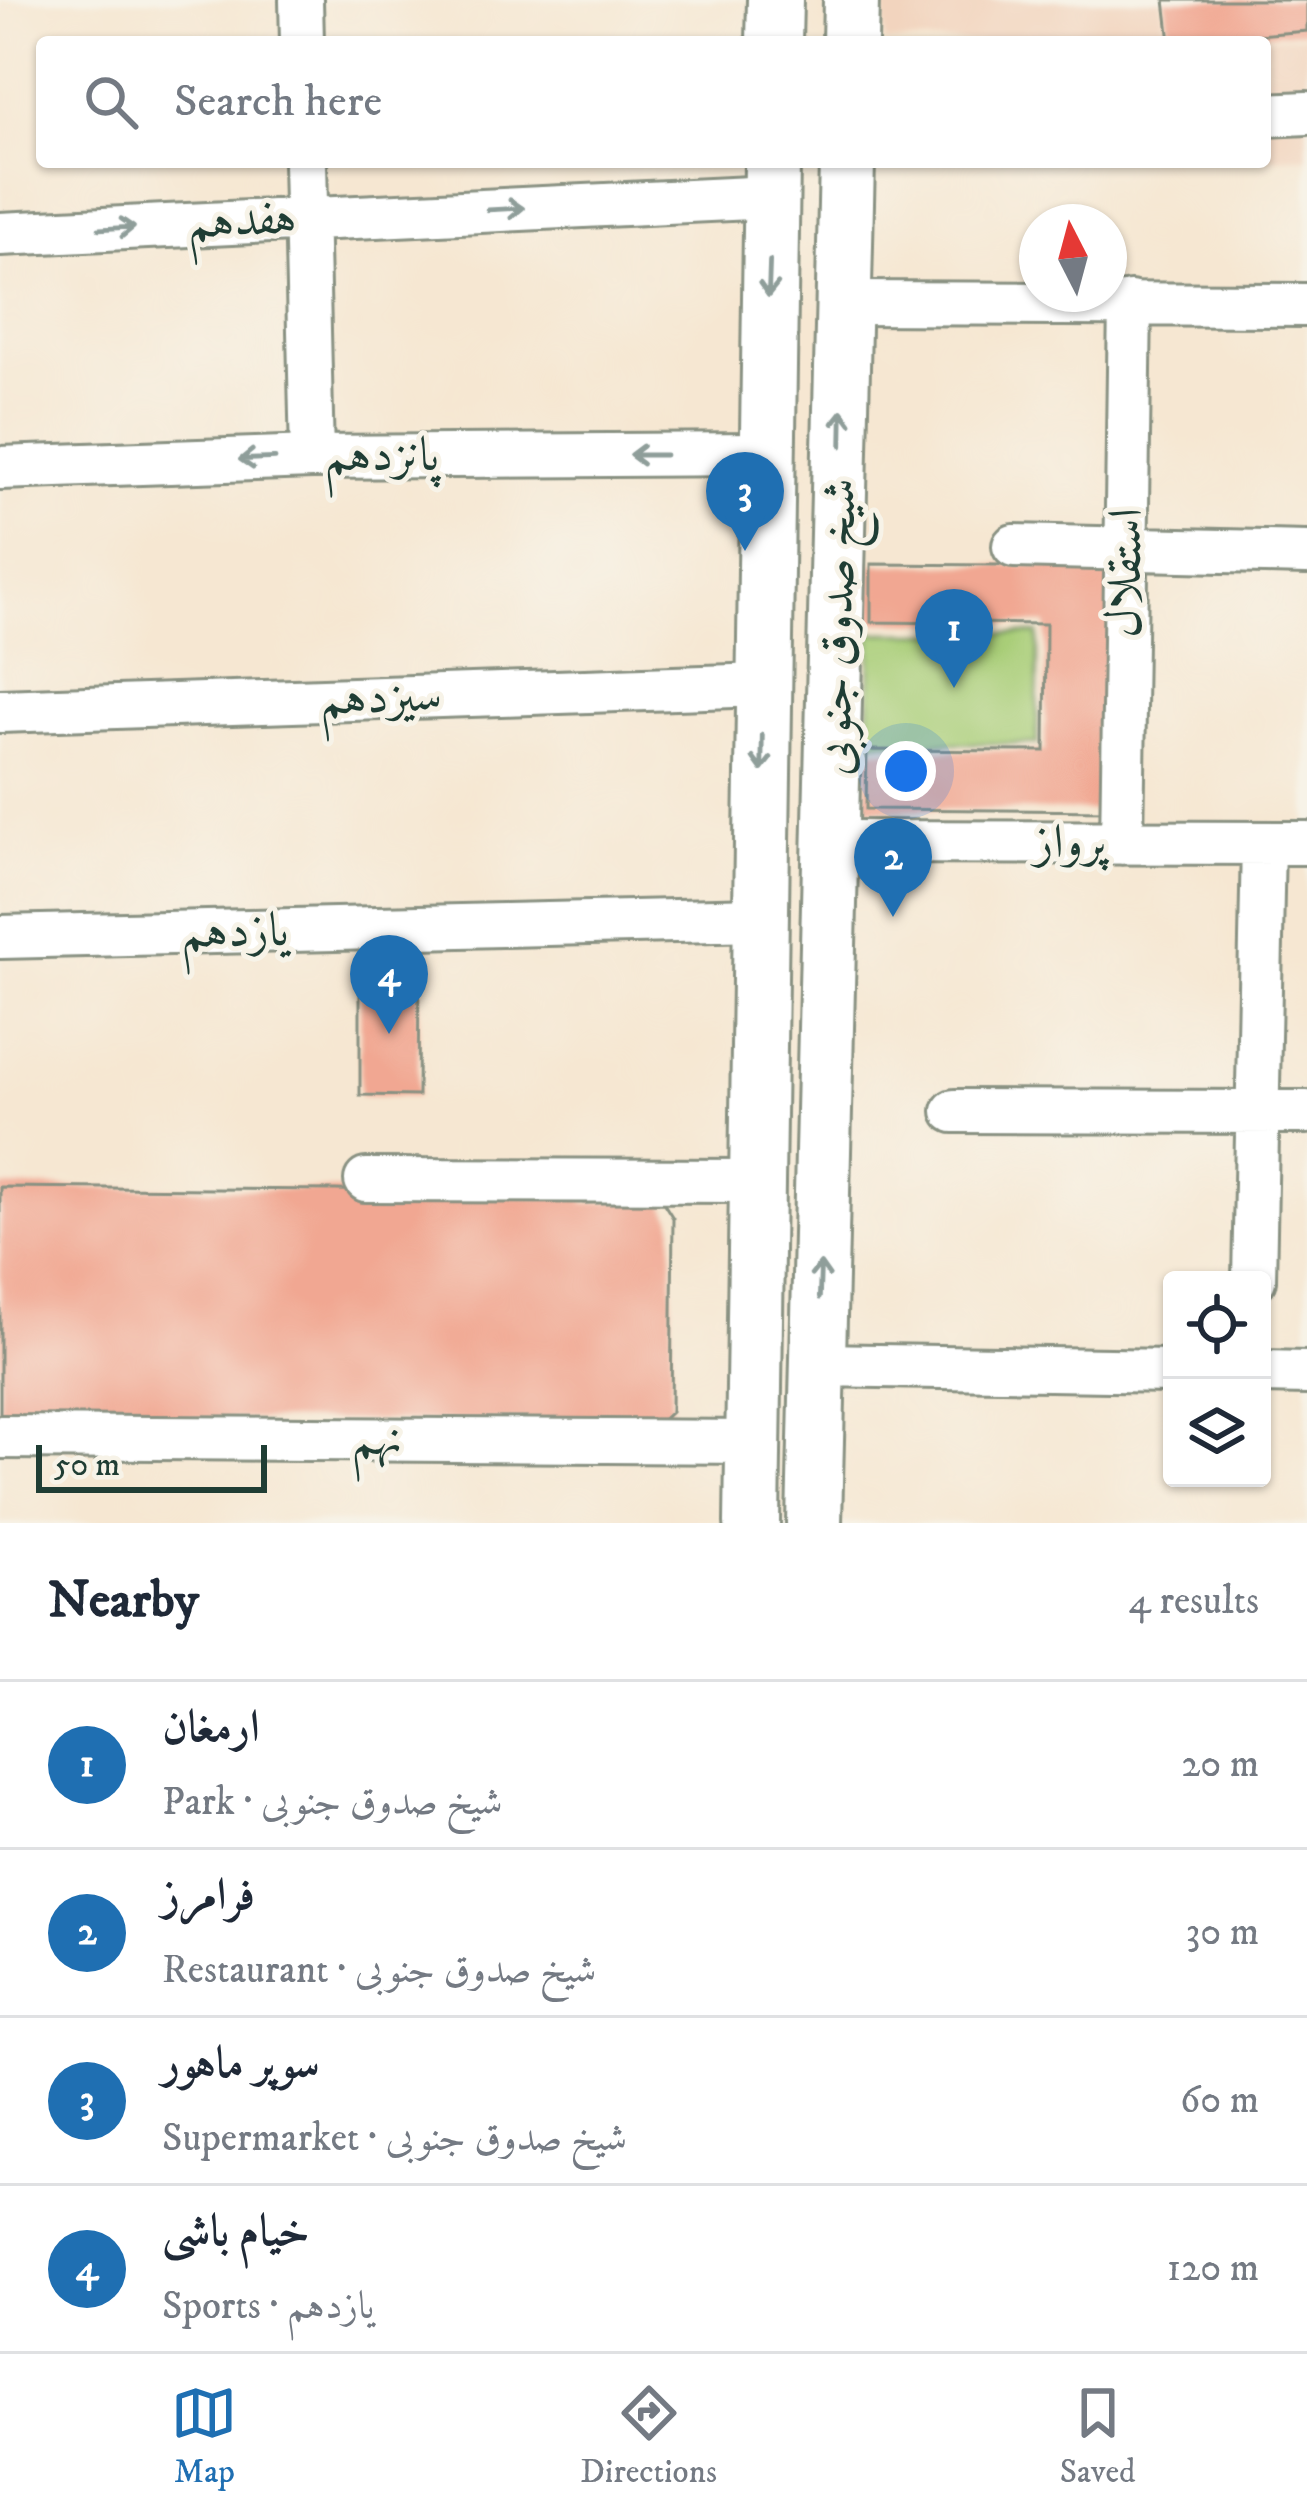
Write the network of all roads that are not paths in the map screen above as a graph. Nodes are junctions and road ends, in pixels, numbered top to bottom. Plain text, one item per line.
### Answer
1 (301, 0) edge
2 (775, 0) edge
3 (851, 0) edge
4 (302, 36) edge
5 (774, 36) edge
6 (850, 36) edge
7 (1307, 113) edge
8 (1271, 115) edge
9 (304, 168) edge
10 (848, 168) edge
11 (772, 180) edge
12 (306, 218) junction
13 (0, 234) edge
14 (844, 303) junction
15 (1130, 303) junction
16 (1307, 305) edge
17 (764, 454) junction
18 (312, 457) junction
19 (0, 468) edge
20 (1014, 546) dead end
21 (1129, 550) junction
22 (1307, 553) edge
23 (763, 686) junction
24 (0, 711) edge
25 (833, 842) junction
26 (1122, 843) junction
27 (1263, 843) junction
28 (1307, 843) edge
29 (759, 919) junction
30 (0, 937) edge
31 (954, 1111) dead end
32 (1257, 1112) junction
33 (1307, 1112) edge
34 (366, 1180) dead end
35 (757, 1181) junction
36 (1253, 1271) edge
37 (818, 1365) junction
38 (1163, 1370) edge
39 (1271, 1372) edge
40 (1307, 1372) edge
41 (0, 1438) edge
42 (754, 1442) junction
43 (752, 1523) edge
44 (814, 1523) edge

1 - 4 street
2 - 5 main road
3 - 6 main road
7 - 8 street
9 - 12 street
10 - 14 main road, شیخ صدوق جنوبی
12 -> 11 street, هفدهم
11 -> 17 main road, شیخ صدوق جنوبی
13 -> 12 street, هفدهم
12 - 18 street
14 - 15 street
25 -> 14 main road, شیخ صدوق جنوبی
15 - 16 street
15 - 21 street, استقلال
17 -> 18 street, پانزدهم
17 - 23 main road, شیخ صدوق جنوبی
18 -> 19 street, پانزدهم
20 - 21 street
21 - 22 street
21 - 26 street, استقلال
23 - 24 street, سیزدهم
23 -> 29 main road, شیخ صدوق جنوبی
25 - 26 street, پرواز
37 -> 25 main road, شیخ صدوق جنوبی
26 - 27 street, پرواز
27 - 28 street, پرواز
27 - 32 street
29 - 30 street, یازدهم
29 - 35 main road, شیخ صدوق جنوبی
31 - 32 street
32 - 33 street
32 - 36 street
34 - 35 street
35 - 42 main road, شیخ صدوق جنوبی
37 - 38 street
37 - 44 main road, شیخ صدوق جنوبی
39 - 40 street
41 - 42 street, نهم
42 - 43 main road, شیخ صدوق جنوبی

